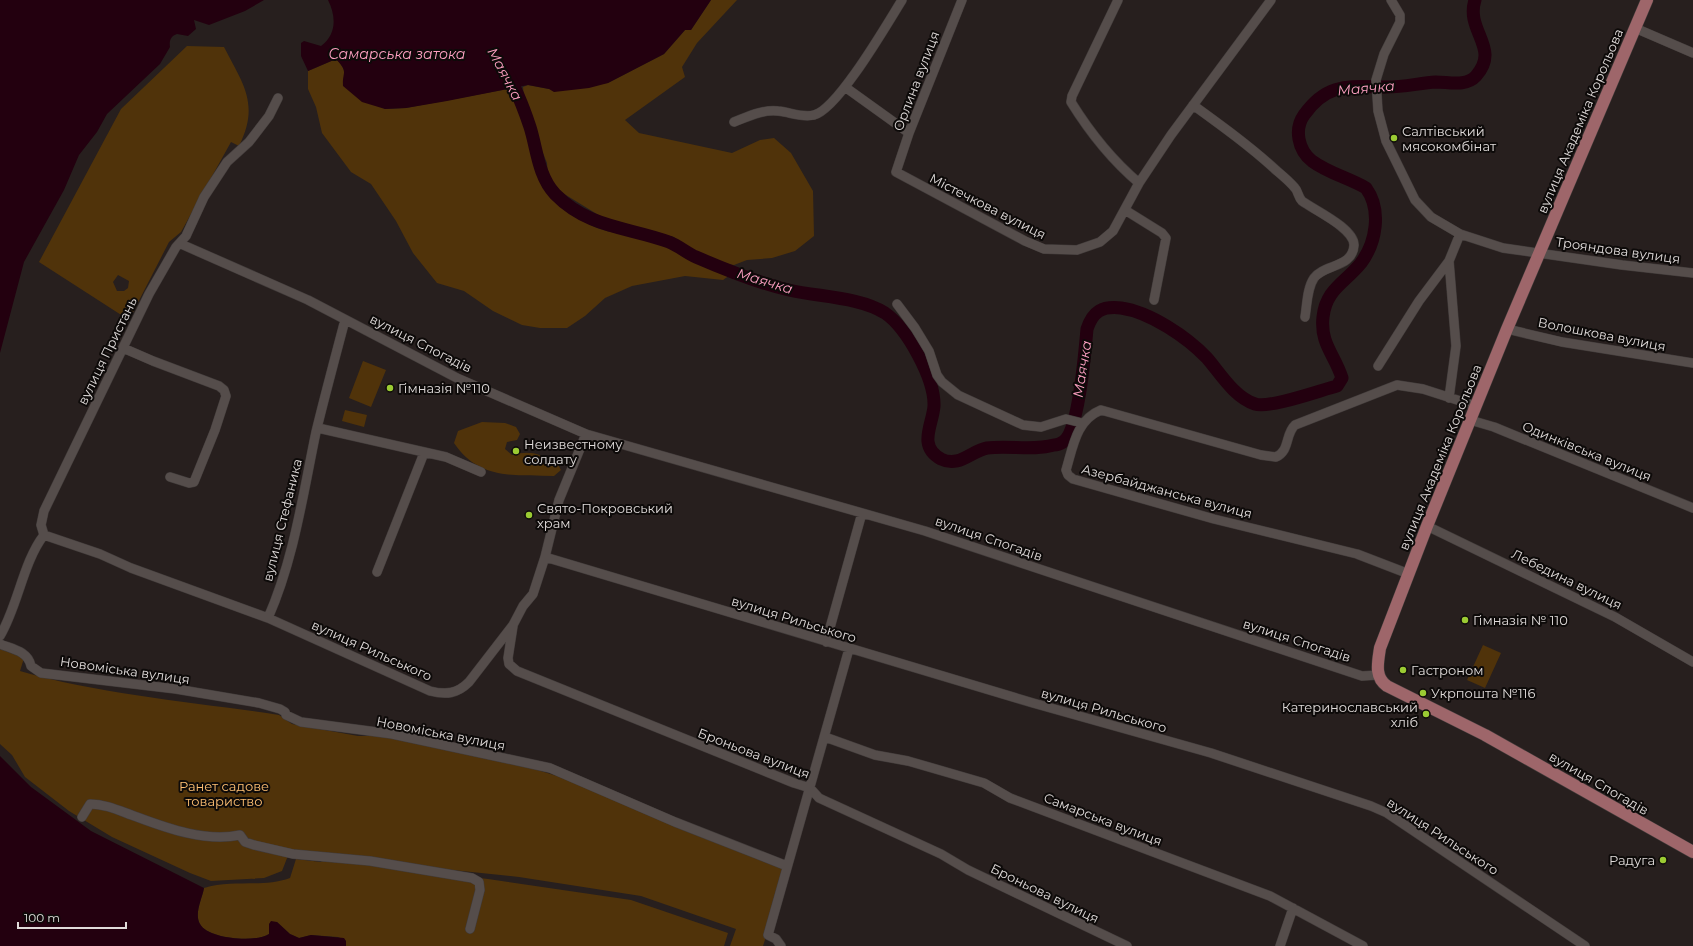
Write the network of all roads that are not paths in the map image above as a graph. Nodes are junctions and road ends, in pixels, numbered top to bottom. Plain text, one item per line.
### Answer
1 (902, 0) edge
2 (962, 0) edge
3 (1118, 0) edge
4 (1272, 0) edge
5 (1391, 0) edge
6 (1647, 0) edge
7 (1635, 28) junction
8 (1693, 52) edge
9 (845, 87) junction
10 (278, 98) dead end
11 (1193, 105) junction
12 (734, 122) dead end
13 (909, 133) junction
14 (896, 172) joint
15 (1139, 183) junction
16 (1125, 210) junction
17 (1460, 234) junction
18 (181, 244) junction
19 (1539, 252) junction
20 (1449, 261) junction
21 (1692, 271) edge
22 (1154, 300) dead end
23 (897, 304) dead end
24 (1306, 316) dead end
25 (345, 320) junction
26 (1507, 329) junction
27 (123, 348) junction
28 (1693, 364) edge
29 (1378, 366) dead end
30 (1449, 398) junction
31 (1476, 406) junction
32 (1470, 420) junction
33 (1079, 422) junction
34 (318, 428) junction
35 (586, 434) junction
36 (424, 453) junction
37 (481, 472) dead end
38 (170, 477) dead end
39 (1693, 508) edge
40 (862, 513) junction
41 (1427, 526) junction
42 (44, 536) junction
43 (545, 557) junction
44 (377, 572) dead end
45 (1409, 574) junction
46 (268, 618) junction
47 (513, 625) junction
48 (0, 636) edge
49 (826, 642) junction
50 (0, 644) edge
51 (849, 650) junction
52 (1693, 662) edge
53 (1378, 675) junction
54 (825, 737) junction
55 (810, 788) junction
56 (82, 817) dead end
57 (1693, 852) edge
58 (787, 866) junction
59 (1293, 908) junction
60 (470, 929) dead end
61 (781, 946) edge
62 (1127, 946) edge
63 (1280, 946) edge
64 (1363, 946) edge
65 (1585, 946) edge

1 - 9 street
2 - 13 street, Орлина вулиця
3 - 15 street
4 - 11 street, Містечкова вулиця
5 - 17 street
6 - 7 main road, вулиця Академіка Корольова
7 - 8 street
7 - 19 main road, вулиця Академіка Корольова
9 - 12 street
9 - 13 street
10 - 18 street, вулиця Пристань
11 - 15 street, Містечкова вулиця
11 - 24 street
13 - 14 street, Орлина вулиця
14 - 16 street, Містечкова вулиця
15 - 16 street, Містечкова вулиця
16 - 22 street
17 - 19 street
17 - 20 street
18 - 25 street, вулиця Спогадів
18 - 27 street, вулиця Пристань
19 - 21 street, Трояндова вулиця
19 - 26 main road, вулиця Академіка Корольова
20 - 29 street
20 - 30 street
23 - 33 street
25 - 34 street, вулиця Стефаника
25 - 35 street, вулиця Спогадів
26 - 28 street, Волошкова вулиця
26 - 31 main road, вулиця Академіка Корольова
27 - 38 street
27 - 42 street, вулиця Пристань
30 - 31 street
30 - 33 street
31 - 32 main road, вулиця Академіка Корольова
32 - 39 street, Одинківська вулиця
32 - 41 main road, вулиця Академіка Корольова
33 - 45 street, Азербайджанська вулиця
34 - 36 street
34 - 46 street, вулиця Стефаника
35 - 40 street, вулиця Спогадів
35 - 43 street
36 - 37 street
36 - 44 street
40 - 49 street
40 - 53 street, вулиця Спогадів
41 - 45 main road, вулиця Академіка Корольова
41 - 52 street, Лебедина вулиця
42 - 46 street, вулиця Рильського
42 - 48 street
43 - 47 street, вулиця Рильського
43 - 49 street, вулиця Рильського
45 - 53 main road, вулиця Академіка Корольова
46 - 47 street, вулиця Рильського
47 - 55 street, Броньова вулиця
49 - 51 street, вулиця Рильського
50 - 58 street, Новоміська вулиця
51 - 54 street
51 - 65 street, вулиця Рильського
53 - 57 main road, вулиця Спогадів
54 - 55 street
54 - 59 street, Самарська вулиця
55 - 58 street
55 - 62 street, Броньова вулиця
56 - 60 street
58 - 61 street
59 - 63 street
59 - 64 street, Самарська вулиця

